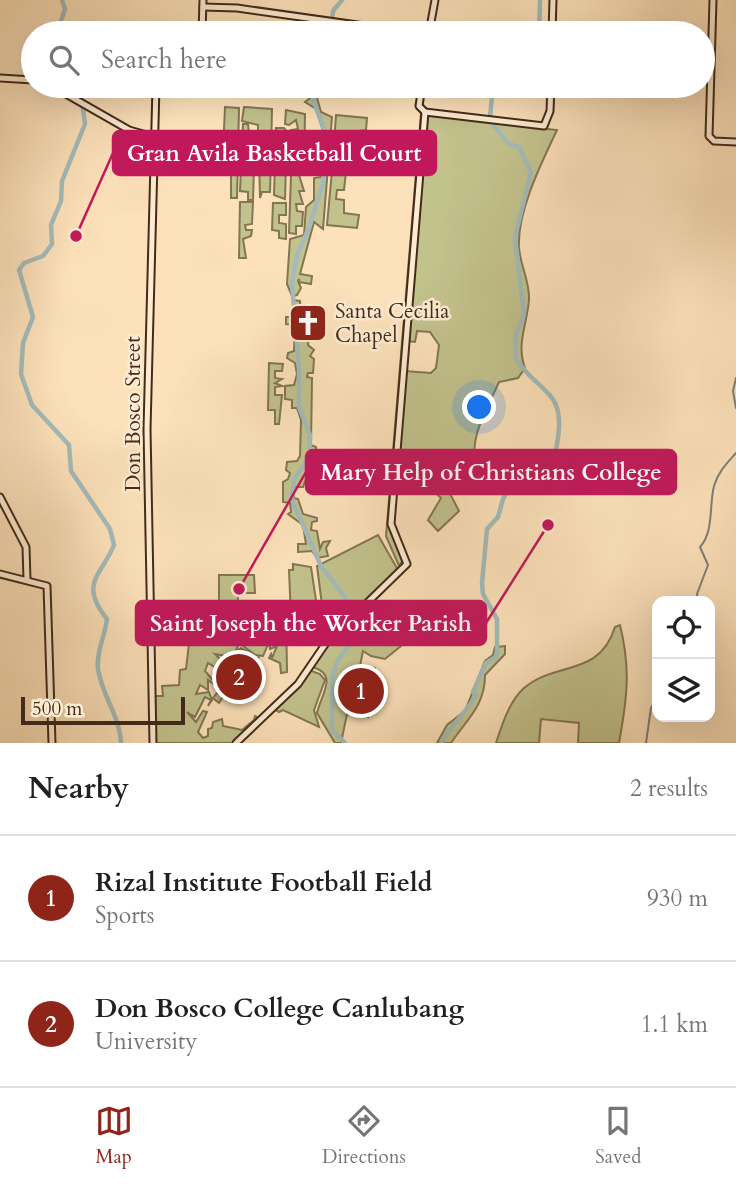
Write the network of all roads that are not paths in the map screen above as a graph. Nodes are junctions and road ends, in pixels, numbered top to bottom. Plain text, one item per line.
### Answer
1 (248, 0) edge
2 (435, 0) edge
3 (551, 0) edge
4 (713, 0) edge
5 (203, 4) edge
6 (248, 9) junction
7 (331, 21) edge
8 (431, 21) edge
9 (551, 21) edge
10 (712, 21) edge
11 (0, 78) edge
12 (21, 79) edge
13 (75, 98) edge
14 (156, 98) edge
15 (420, 98) edge
16 (549, 98) edge
17 (710, 98) edge
18 (425, 111) junction
19 (155, 137) junction
20 (736, 142) edge
21 (0, 496) edge
22 (0, 574) edge
23 (27, 580) junction
24 (239, 741) edge
25 (249, 742) edge
26 (52, 743) edge
27 (153, 743) edge

1 - 6 street
2 - 8 street
3 - 9 street
4 - 10 street
5 - 6 street
6 - 7 street
11 - 12 street
13 - 19 street
14 - 19 street, Don Bosco Street
15 - 18 street
16 - 18 street
17 - 20 street
18 - 24 street
19 - 27 street, Don Bosco Street
21 - 23 street
22 - 23 street
23 - 26 street
24 - 25 street

